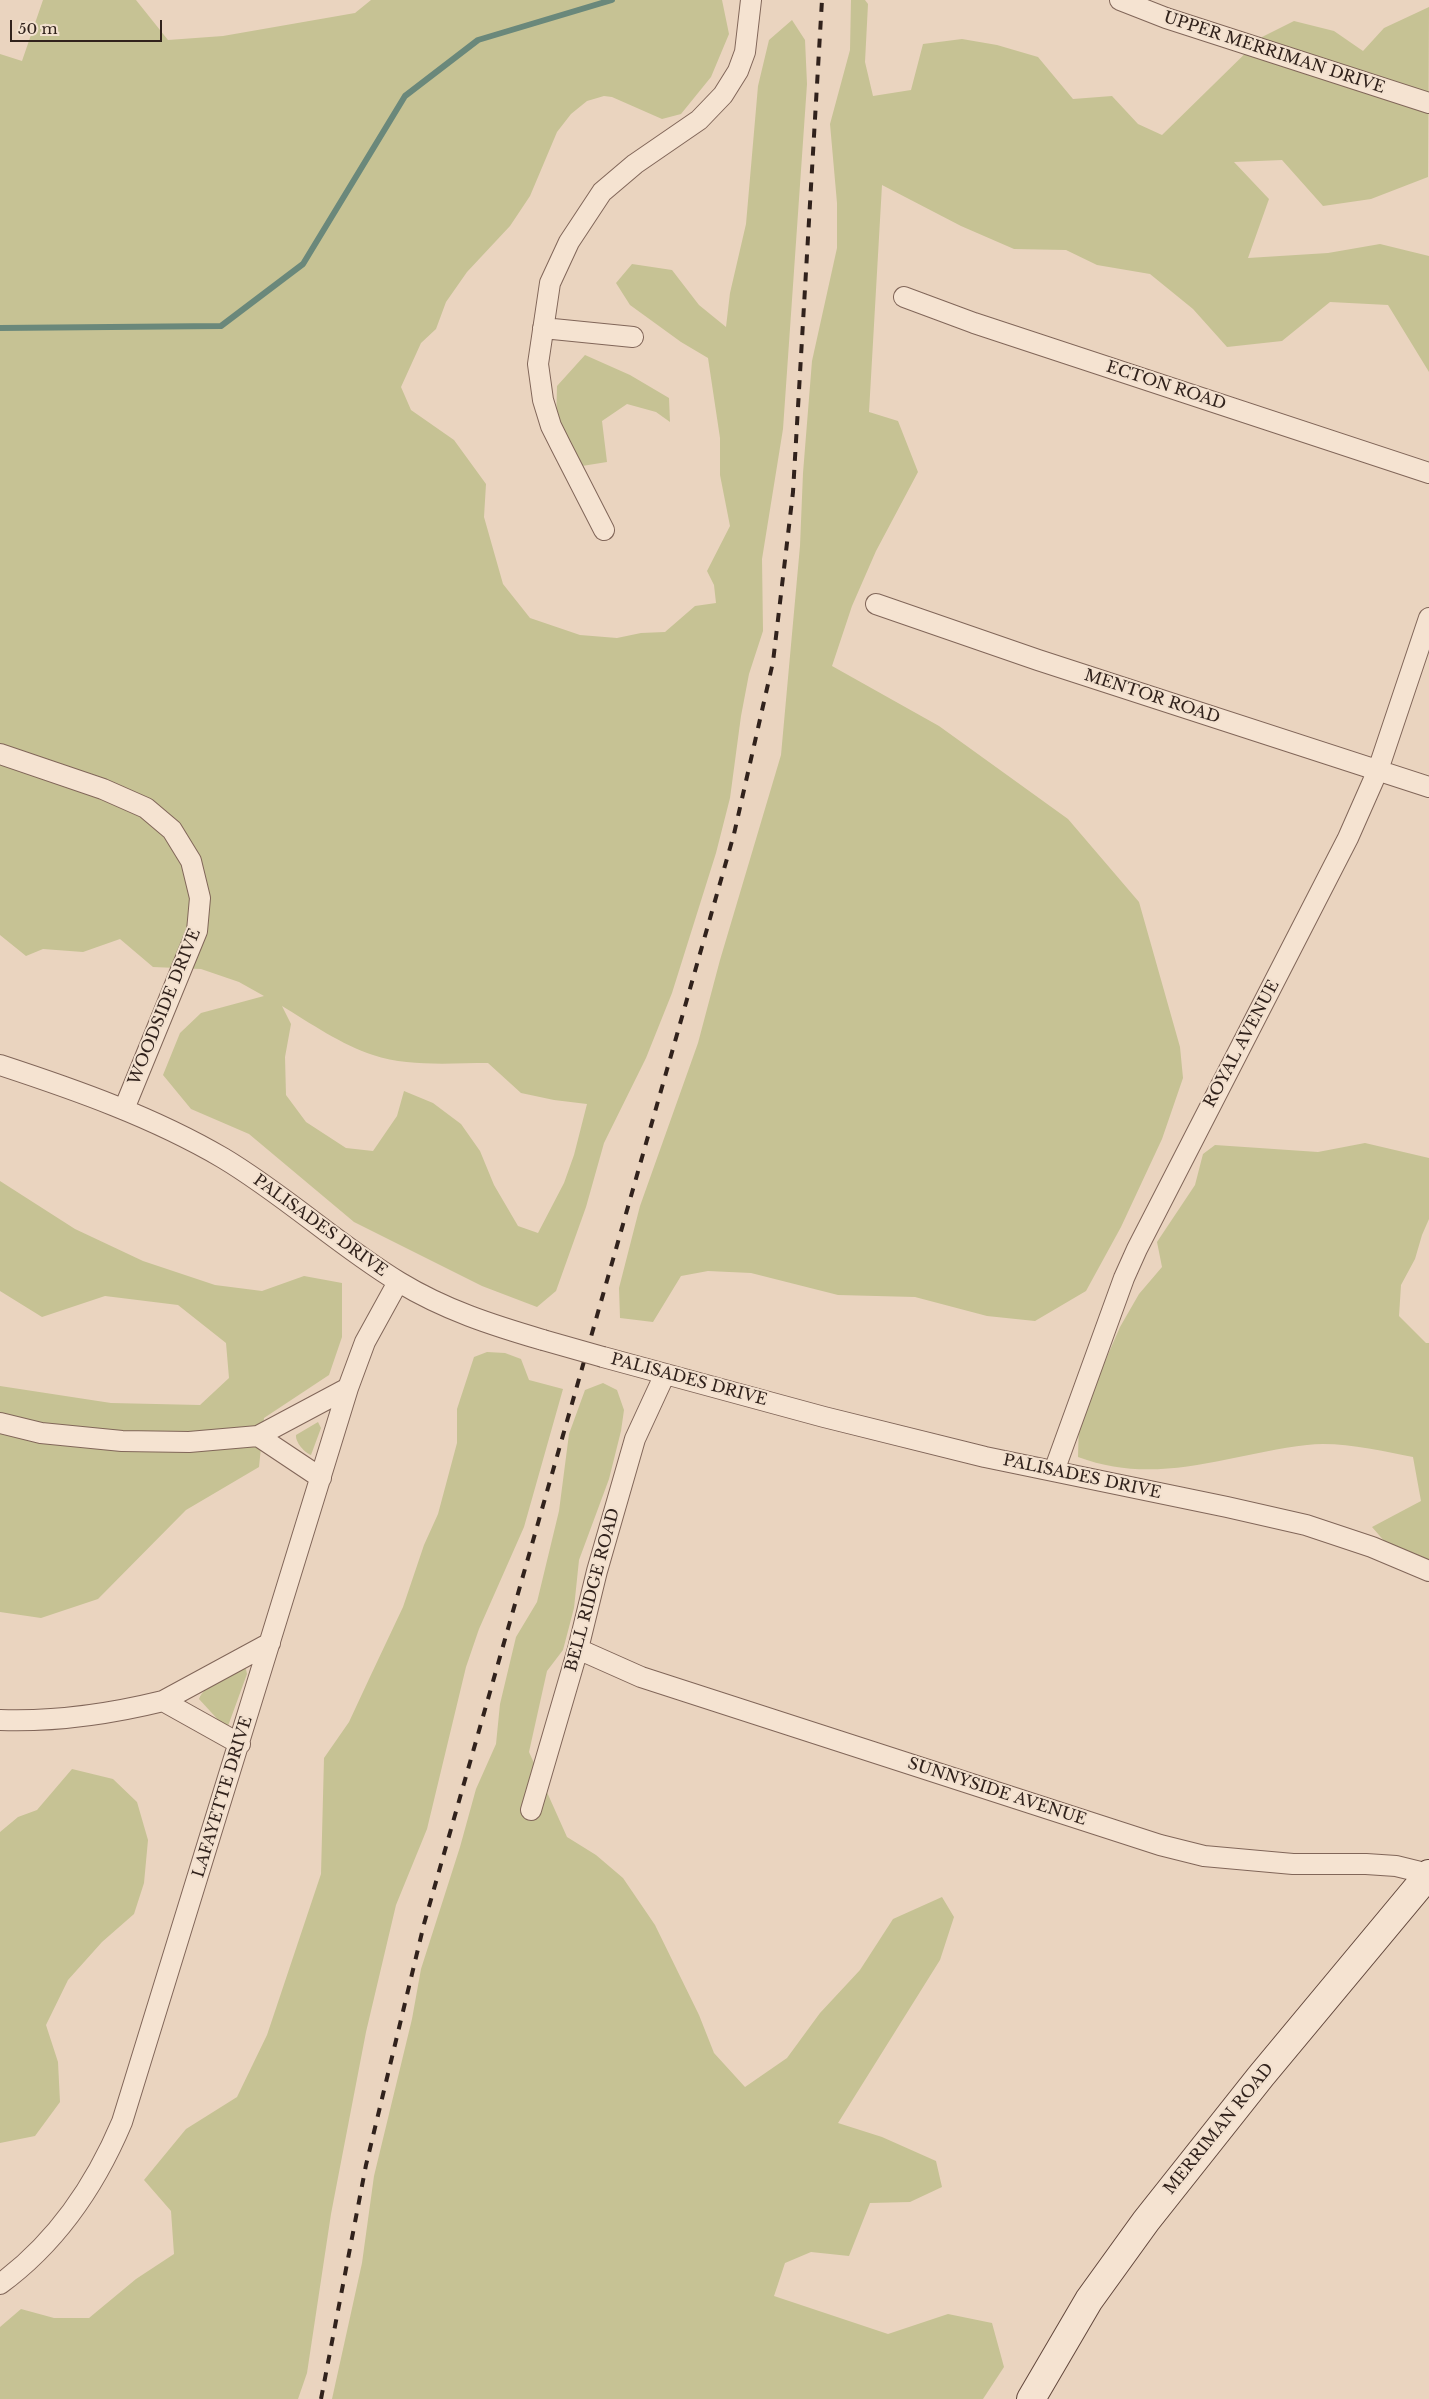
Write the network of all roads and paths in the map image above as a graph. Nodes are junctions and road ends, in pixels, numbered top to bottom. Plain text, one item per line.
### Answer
1 (751, 0) edge
2 (1120, 0) edge
3 (1429, 103) edge
4 (904, 297) dead end
5 (543, 328) junction
6 (633, 337) dead end
7 (1429, 473) edge
8 (604, 530) dead end
9 (876, 604) dead end
10 (1429, 618) edge
11 (0, 754) edge
12 (1378, 770) junction
13 (1429, 787) edge
14 (0, 1064) edge
15 (124, 1109) junction
16 (398, 1282) junction
17 (665, 1374) junction
18 (348, 1388) junction
19 (0, 1423) edge
20 (258, 1436) junction
21 (1054, 1471) junction
22 (321, 1478) junction
23 (1429, 1571) edge
24 (270, 1643) junction
25 (578, 1649) junction
26 (163, 1701) junction
27 (0, 1720) edge
28 (240, 1744) junction
29 (530, 1810) dead end
30 (1429, 1874) edge
31 (0, 2284) edge
32 (1031, 2399) edge

1 - 5 street
2 - 3 street, UPPER MERRIMAN DRIVE
4 - 7 street, ECTON ROAD
5 - 6 street
5 - 8 street
9 - 12 street, MENTOR ROAD
10 - 12 street, ROYAL AVENUE
11 - 15 street, WOODSIDE DRIVE
12 - 13 street, MENTOR ROAD
12 - 21 street, ROYAL AVENUE
14 - 15 street, PALISADES DRIVE
15 - 16 street, PALISADES DRIVE
16 - 17 street, PALISADES DRIVE, bridge
16 - 18 street, LAFAYETTE DRIVE
17 - 21 street, PALISADES DRIVE
17 - 25 street, BELL RIDGE ROAD
18 - 20 street
18 - 22 street, LAFAYETTE DRIVE
19 - 20 street
20 - 22 street
21 - 23 street, PALISADES DRIVE
22 - 24 street, LAFAYETTE DRIVE
24 - 26 street
24 - 28 street, LAFAYETTE DRIVE
25 - 29 street, BELL RIDGE ROAD
25 - 30 street, SUNNYSIDE AVENUE
26 - 27 street
26 - 28 street
28 - 31 street, LAFAYETTE DRIVE
30 - 32 main road, MERRIMAN ROAD

